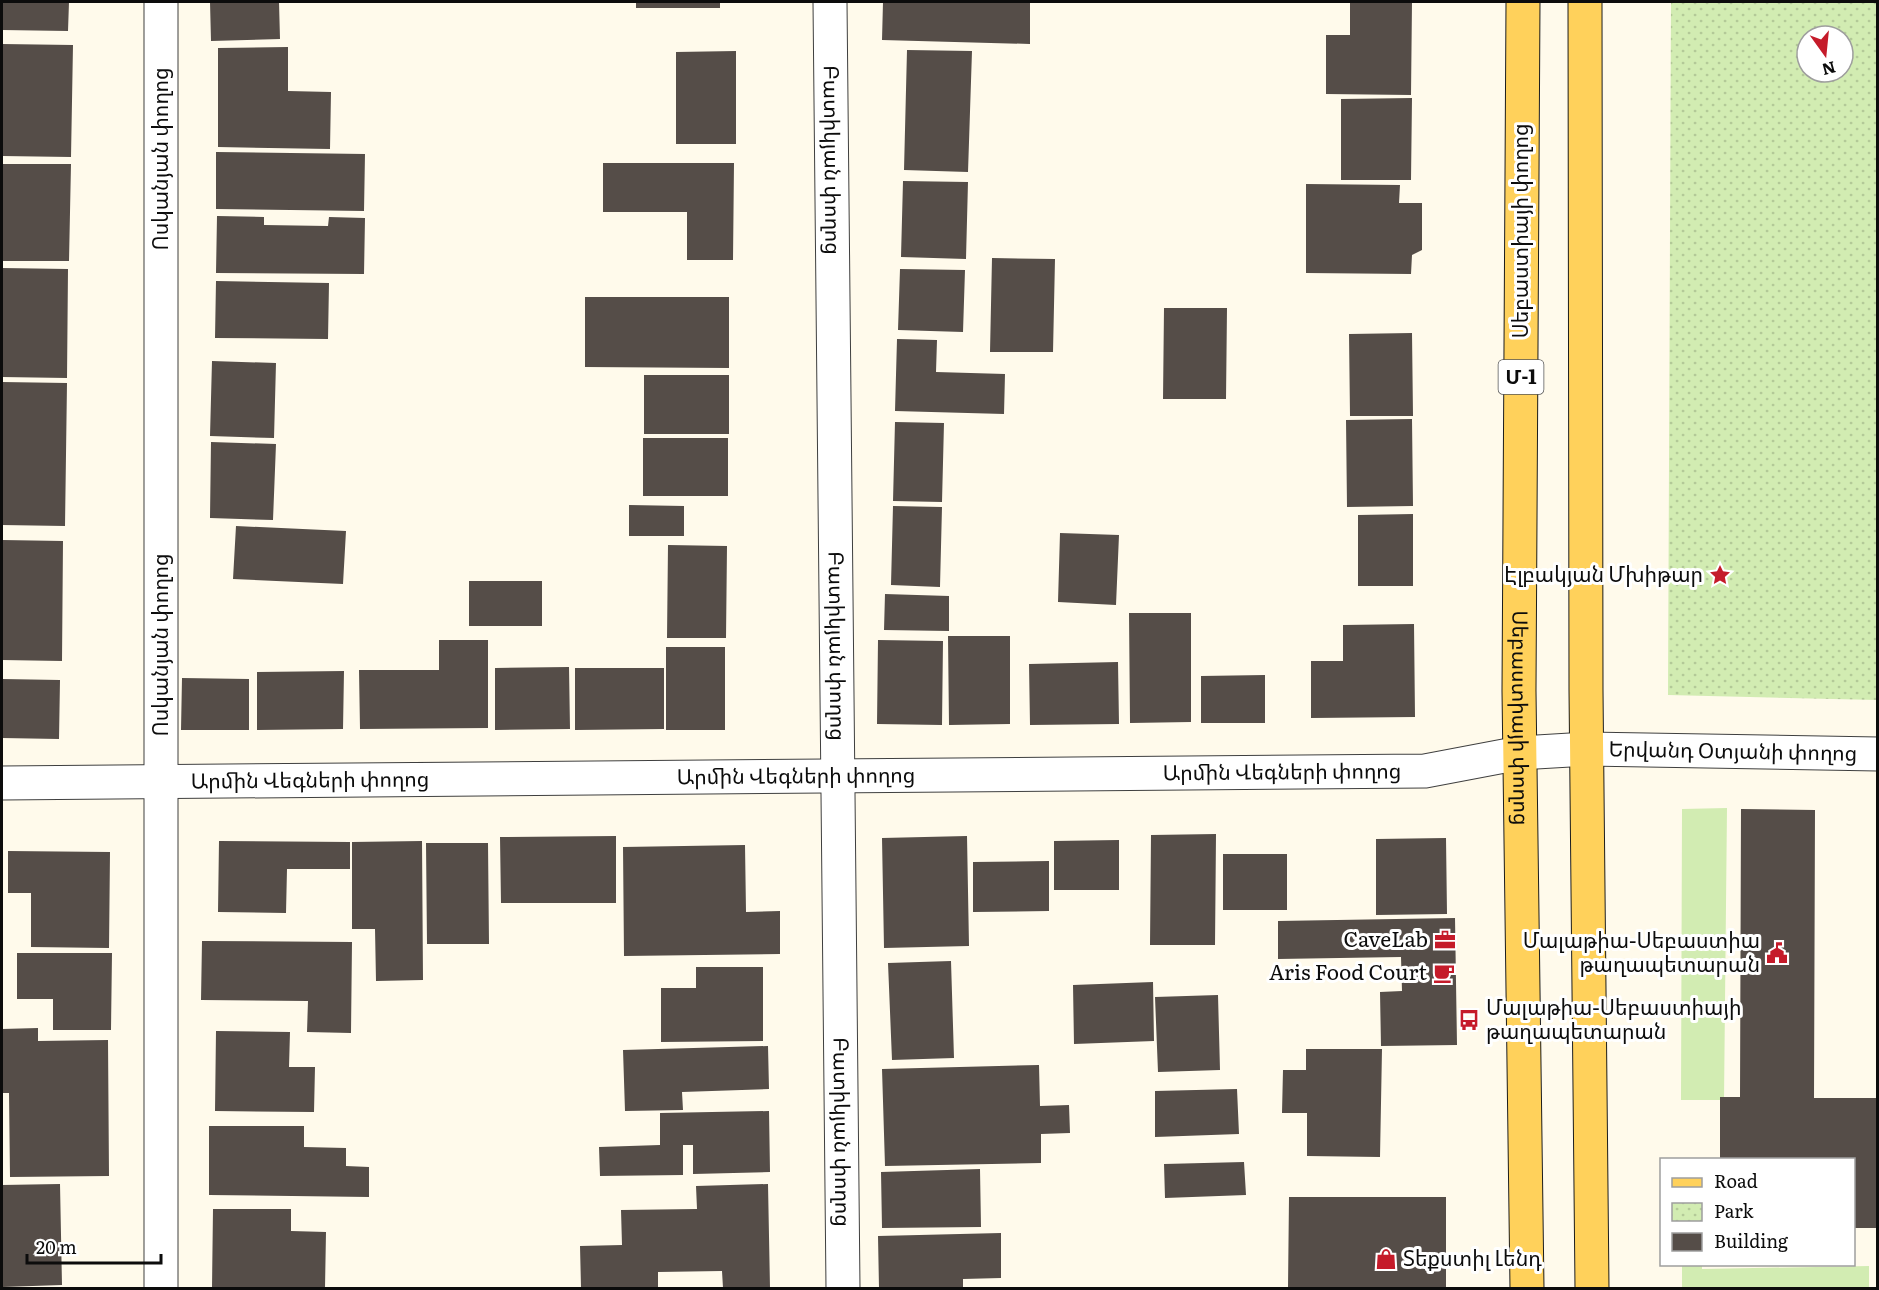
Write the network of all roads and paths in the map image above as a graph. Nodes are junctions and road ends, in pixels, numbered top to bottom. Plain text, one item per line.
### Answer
1 (160, 2) edge
2 (830, 2) edge
3 (1522, 2) edge
4 (1586, 2) edge
5 (1587, 749) junction
6 (1520, 753) junction
7 (1878, 754) edge
8 (838, 775) junction
9 (2, 783) edge
10 (160, 783) junction
11 (161, 1288) edge
12 (843, 1288) edge
13 (1527, 1288) edge
14 (1592, 1288) edge

1 - 10 street, Ոսկանյան փողոց
2 - 8 street, Բատիկյան փողոց
3 - 6 main road, Սեբաստիայի փողոց / Մ-1
4 - 5 main road
5 - 6 street, Արմին Վեգների փողոց
5 - 7 street, Երվանդ Օտյանի փողոց
5 - 14 main road
6 - 8 street, Արմին Վեգների փողոց
6 - 13 main road, Սեբաստիայի փողոց / Մ-1
8 - 10 street, Արմին Վեգների փողոց
8 - 12 street, Բատիկյան փողոց
9 - 10 street, Արմին Վեգների փողոց
10 - 11 street, Ոսկանյան փողոց

